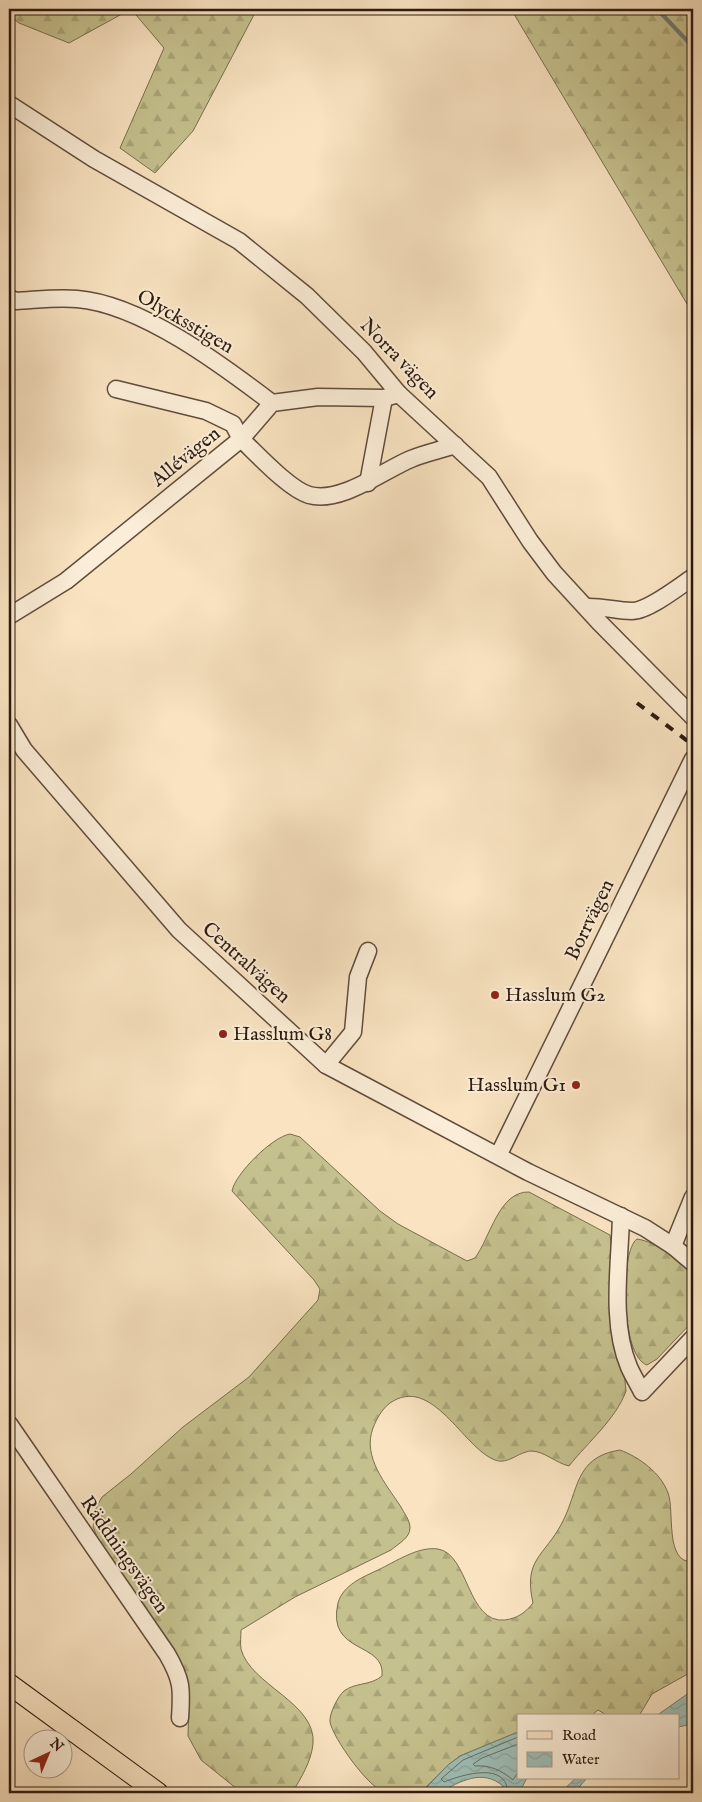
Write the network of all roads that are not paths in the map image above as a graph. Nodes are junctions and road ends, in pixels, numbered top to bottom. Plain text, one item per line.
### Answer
1 (9, 104) edge
2 (9, 298) edge
3 (116, 389) dead end
4 (391, 396) junction
5 (272, 403) junction
6 (241, 439) junction
7 (455, 445) junction
8 (368, 483) junction
9 (693, 577) edge
10 (586, 608) junction
11 (9, 616) edge
12 (693, 717) edge
13 (9, 725) edge
14 (693, 759) edge
15 (368, 951) dead end
16 (326, 1065) junction
17 (499, 1154) junction
18 (693, 1197) edge
19 (621, 1216) junction
20 (673, 1246) junction
21 (693, 1263) edge
22 (693, 1338) edge
23 (9, 1424) edge
24 (9, 1684) edge
25 (180, 1718) dead end
26 (158, 1793) edge

1 - 4 street, Norra vägen
2 - 5 street, Olycksstigen
3 - 6 street
4 - 5 street
4 - 7 street, Norra vägen
4 - 8 street
5 - 6 street
6 - 8 street, Allévägen
6 - 11 street, Allévägen
7 - 8 street, Allévägen
7 - 10 street, Norra vägen
9 - 10 street
10 - 12 street, Norra vägen
13 - 16 street, Centralvägen
14 - 17 street, Borrvägen
15 - 16 street
16 - 17 street, Centralvägen
17 - 19 street, Centralvägen
18 - 20 street
19 - 20 street, Centralvägen
19 - 22 street
20 - 21 street, Centralvägen
23 - 25 street, Räddningsvägen
24 - 26 main road

